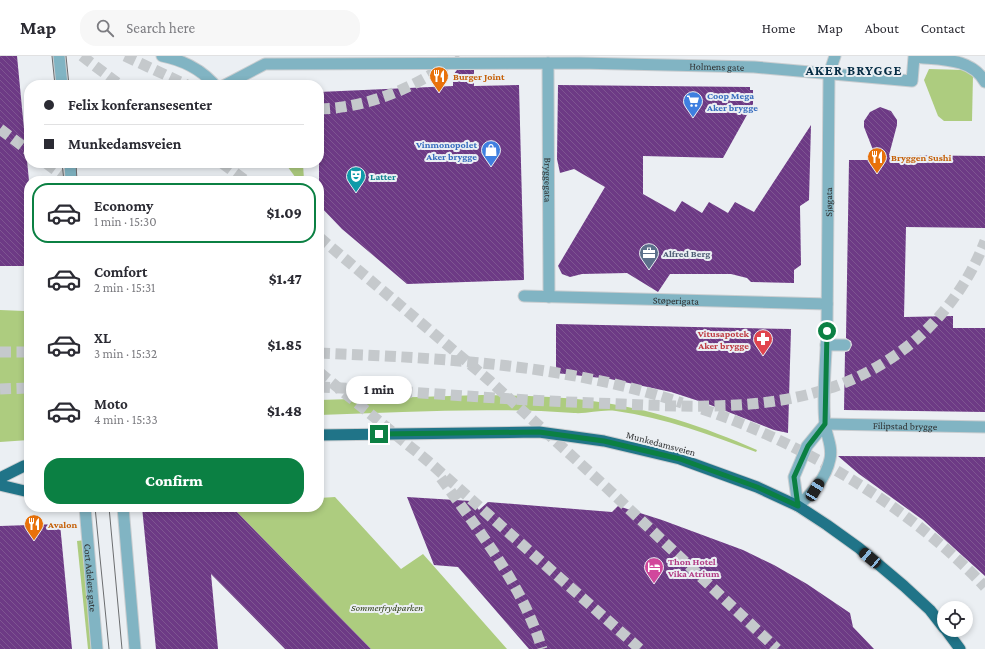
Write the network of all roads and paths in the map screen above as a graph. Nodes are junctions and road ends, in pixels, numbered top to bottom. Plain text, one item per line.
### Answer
1 (59, 56) edge
2 (162, 56) edge
3 (834, 56) edge
4 (840, 56) edge
5 (580, 59) edge
6 (265, 60) edge
7 (548, 63) junction
8 (829, 74) junction
9 (61, 80) edge
10 (210, 80) edge
11 (233, 80) edge
12 (985, 82) edge
13 (524, 296) dead end
14 (550, 297) junction
15 (827, 304) junction
16 (826, 345) junction
17 (845, 345) dead end
18 (825, 424) junction
19 (985, 427) edge
20 (324, 435) edge
21 (24, 466) edge
22 (0, 478) edge
23 (0, 485) edge
24 (24, 491) edge
25 (798, 506) junction
26 (85, 512) edge
27 (124, 512) edge
28 (937, 619) edge
29 (951, 637) edge
30 (97, 649) edge
31 (135, 649) edge
32 (960, 649) edge

1 - 9 street
2 - 10 street
3 - 8 street, Sjøgata
4 - 8 street
5 - 7 street, Holmens gate
5 - 8 street, Holmens gate
6 - 7 street, Holmens gate
6 - 11 street, Holmens gate
7 - 14 street, Bryggegata
8 - 12 street, Holmens gate
8 - 15 street, Sjøgata
13 - 14 street, Støperigata
14 - 15 street, Støperigata
15 - 16 street, Sjøgata
16 - 17 street
16 - 18 street, Sjøgata
18 - 19 street, Filipstad brygge
18 - 25 street
18 - 25 street, Sjøgata
20 - 25 highway, Munkedamsveien
21 - 22 highway
23 - 24 highway
25 - 28 highway, Munkedamsveien
26 - 30 street, Cort Adelers gate
27 - 31 street
29 - 32 highway, Munkedamsveien

